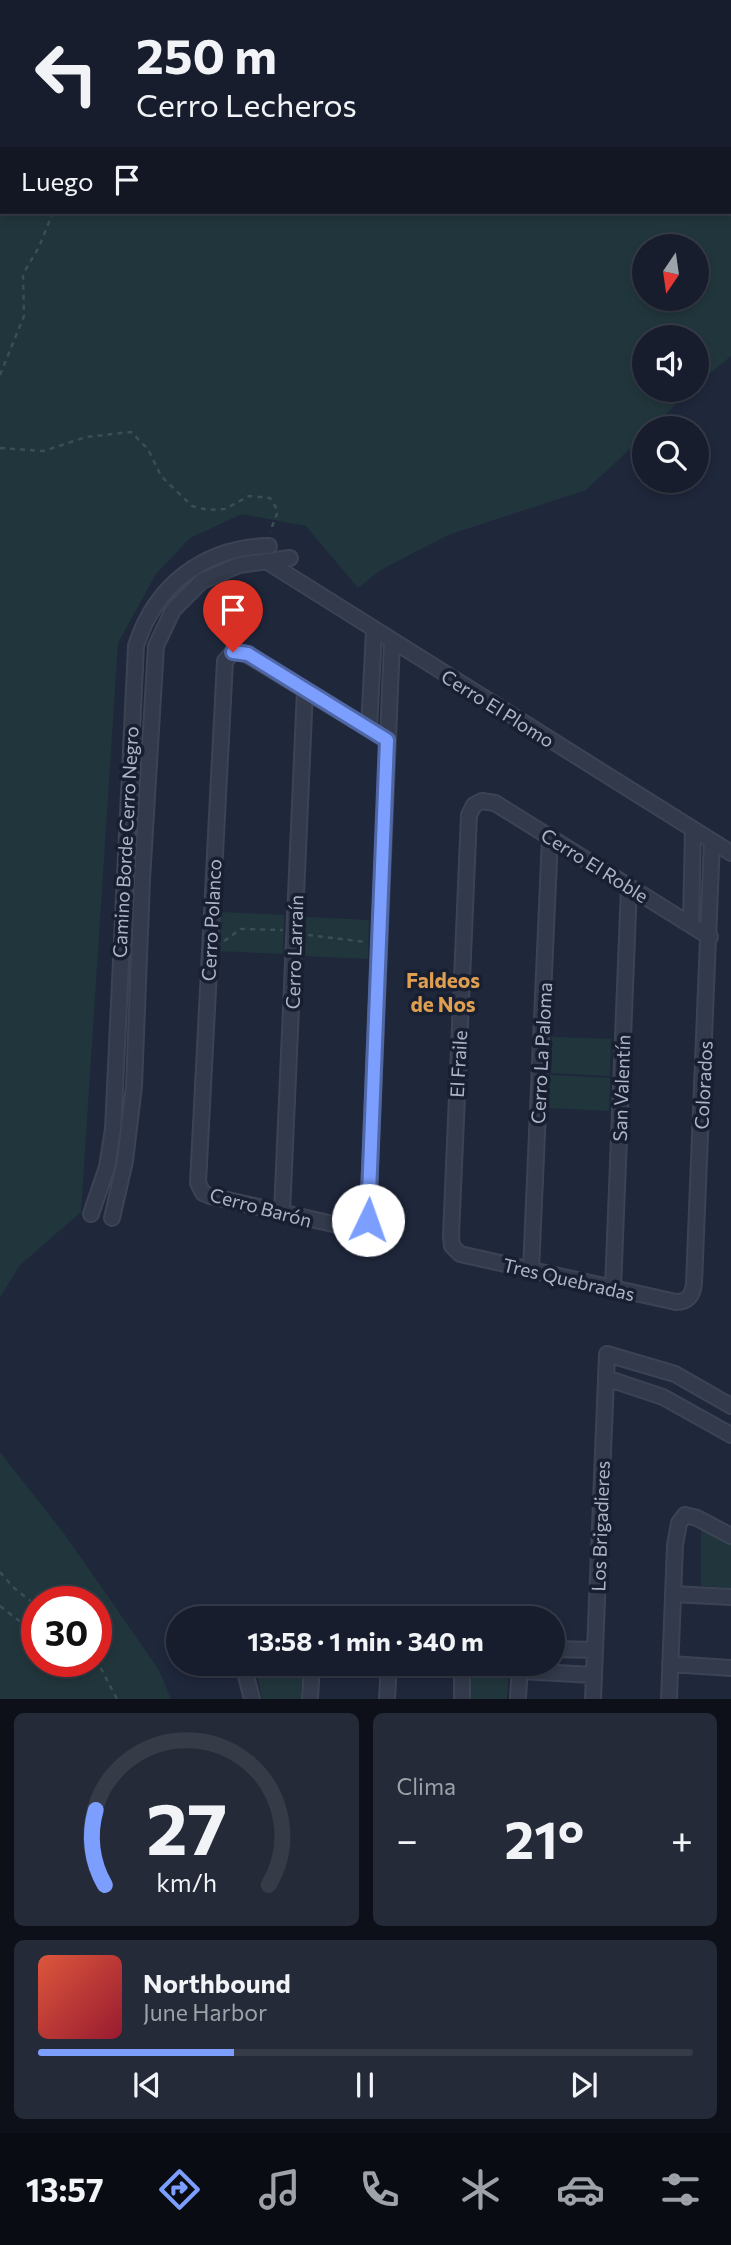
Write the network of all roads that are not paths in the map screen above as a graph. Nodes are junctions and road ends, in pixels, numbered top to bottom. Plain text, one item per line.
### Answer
1 (263, 546) road end
2 (290, 558) dead end
3 (266, 561) junction
4 (374, 631) junction
5 (392, 642) junction
6 (305, 690) junction
7 (369, 728) junction
8 (387, 740) junction
9 (478, 802) joint
10 (693, 829) junction
11 (550, 837) junction
12 (712, 841) junction
13 (731, 854) edge
14 (711, 869) junction
15 (629, 887) junction
16 (691, 925) junction
17 (710, 937) junction
18 (201, 1190) joint
19 (282, 1213) junction
20 (452, 1246) joint
21 (531, 1270) junction
22 (612, 1288) junction
23 (688, 1298) joint
24 (606, 1378) junction
25 (731, 1406) edge
26 (731, 1435) edge
27 (731, 1536) edge
28 (673, 1594) junction
29 (731, 1597) edge
30 (565, 1649) edge
31 (595, 1650) junction
32 (670, 1664) junction
33 (731, 1668) edge
34 (565, 1672) edge
35 (594, 1675) junction
36 (246, 1676) edge
37 (312, 1676) edge
38 (388, 1676) edge
39 (462, 1676) edge
40 (519, 1676) edge
41 (252, 1699) edge
42 (310, 1699) edge
43 (387, 1699) edge
44 (462, 1699) edge
45 (518, 1699) edge
46 (593, 1699) edge
47 (669, 1699) edge

1 - 3 street, Camino Borde Cerro Negro
2 - 3 street, Camino Borde Cerro Negro
3 - 4 street, Cerro El Plomo
4 - 5 street, Cerro El Plomo
4 - 7 street
5 - 8 street
5 - 10 street, Cerro El Plomo
6 - 7 street
6 - 18 street, Cerro Polanco
6 - 19 street, Cerro Larraín
7 - 8 street
8 - 19 street, Cerro Barón
9 - 11 street, Cerro El Roble
9 - 20 street, El Fraile
10 - 12 street, Cerro El Plomo
10 - 16 street
11 - 15 street, Cerro El Roble
11 - 21 street, Cerro La Paloma
12 - 13 street, Cerro El Plomo
12 - 14 street, Colorados
13 - 14 street
14 - 17 street, Colorados
15 - 16 street, Cerro El Roble
15 - 22 street, San Valentín
16 - 17 street, Cerro El Roble
17 - 23 street, Colorados
18 - 19 street, Cerro Barón
20 - 21 street, Tres Quebradas
21 - 22 street, Tres Quebradas
22 - 23 street, Tres Quebradas
24 - 25 street, Los Brigadieres
24 - 26 street
24 - 31 street, Los Brigadieres
27 - 28 street
28 - 29 street
28 - 32 street
30 - 31 street
31 - 35 street, Los Brigadieres
32 - 33 street
32 - 47 street
34 - 35 street
35 - 46 street, Los Brigadieres
36 - 41 street
37 - 42 street
38 - 43 street
39 - 44 street
40 - 45 street

